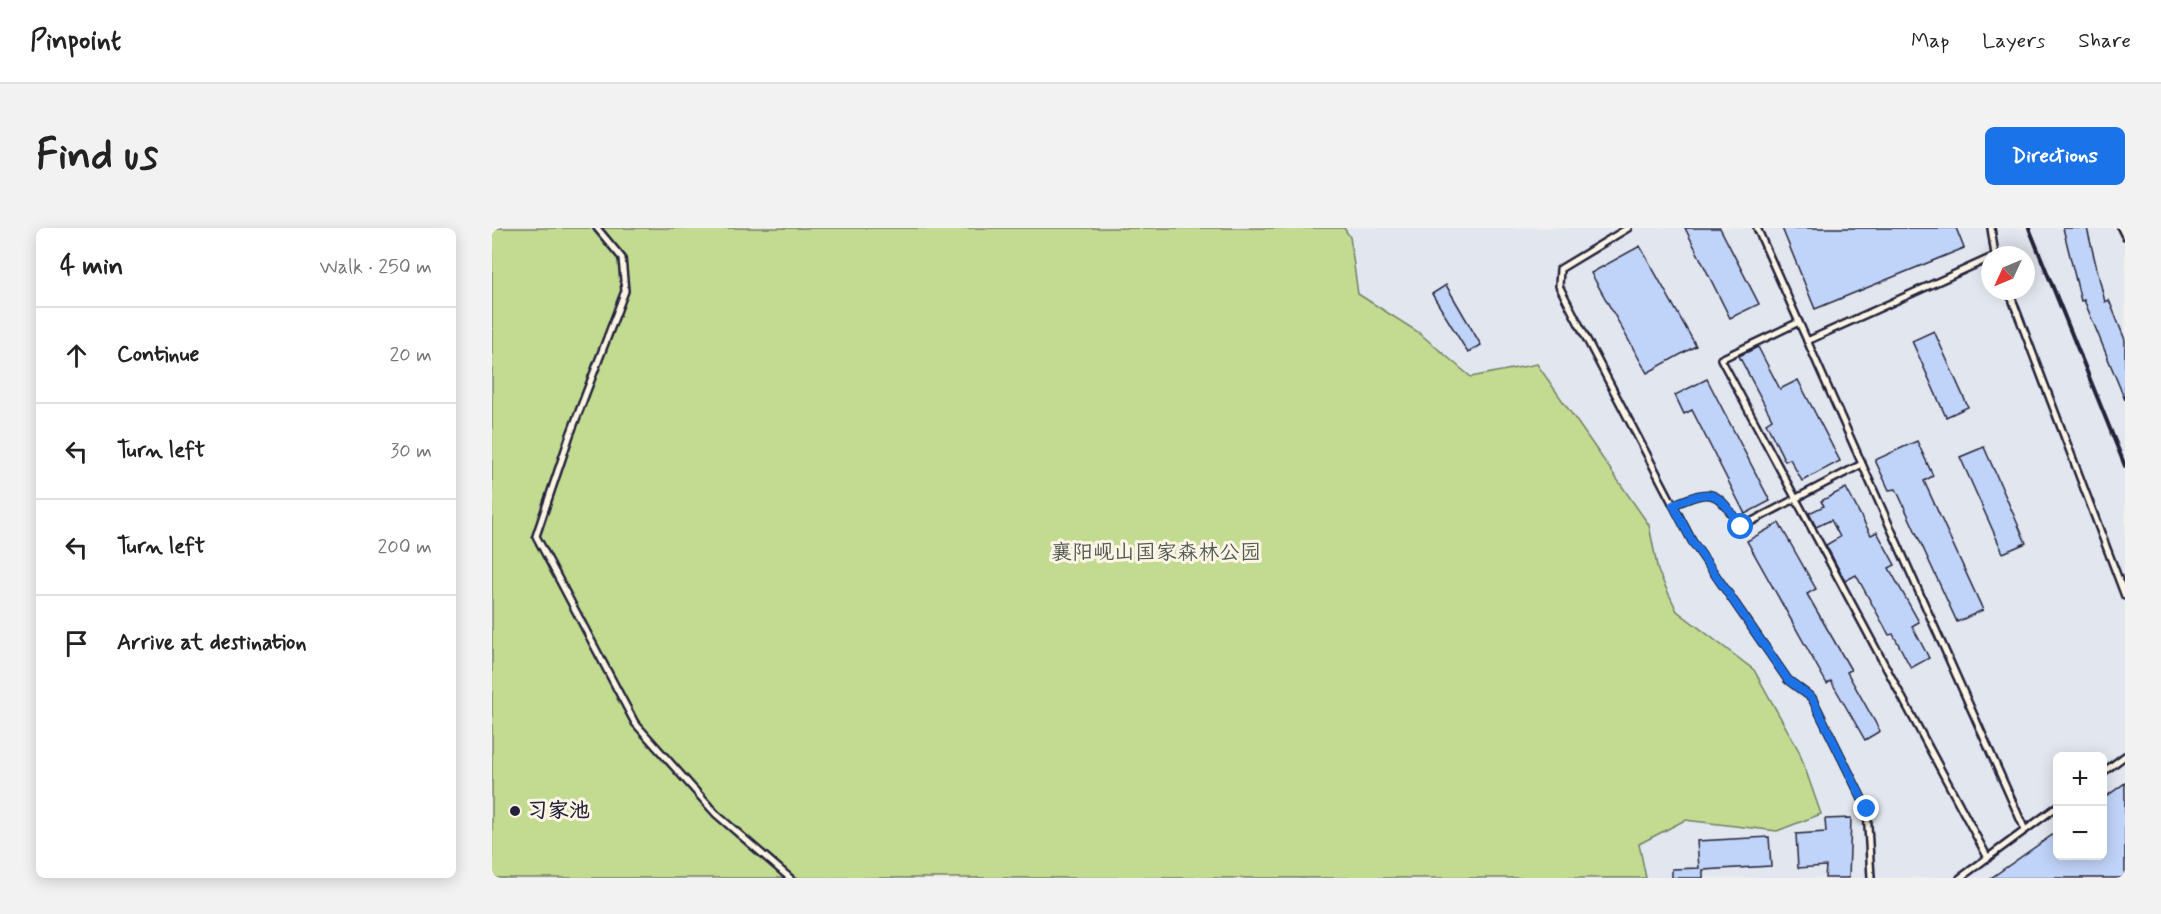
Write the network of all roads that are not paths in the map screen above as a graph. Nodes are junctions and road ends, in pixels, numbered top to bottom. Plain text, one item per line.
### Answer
1 (597, 228) edge
2 (1628, 228) edge
3 (1757, 228) edge
4 (1990, 228) edge
5 (2121, 228) edge
6 (2125, 236) edge
7 (1993, 246) edge
8 (1981, 262) edge
9 (2012, 300) edge
10 (1799, 322) junction
11 (1807, 341) junction
12 (1862, 464) junction
13 (1796, 499) junction
14 (1673, 505) junction
15 (2125, 596) edge
16 (2125, 756) edge
17 (2107, 769) edge
18 (2053, 810) edge
19 (2025, 830) junction
20 (1988, 858) junction
21 (790, 878) edge
22 (1871, 878) edge
23 (1960, 878) edge

1 - 21 lane
2 - 14 lane
3 - 10 lane
4 - 7 lane
5 - 6 lane
8 - 11 lane
9 - 15 lane
10 - 11 lane
10 - 13 lane
11 - 12 lane
12 - 13 lane
12 - 19 lane
13 - 14 lane
13 - 20 lane
14 - 22 lane
16 - 17 lane
18 - 19 lane
19 - 20 lane
20 - 23 lane

